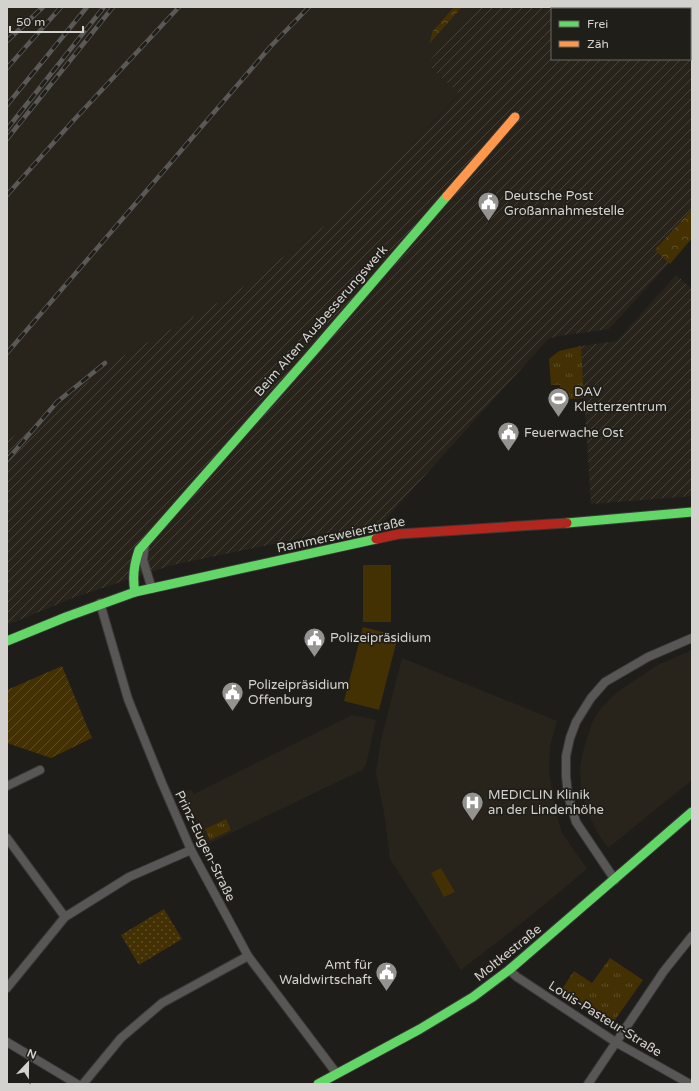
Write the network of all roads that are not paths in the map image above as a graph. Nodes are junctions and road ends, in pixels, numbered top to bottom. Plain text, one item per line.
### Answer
1 (515, 117) dead end
2 (692, 512) edge
3 (146, 542) junction
4 (152, 589) junction
5 (135, 592) junction
6 (100, 603) junction
7 (692, 638) edge
8 (7, 641) edge
9 (40, 770) dead end
10 (7, 786) edge
11 (692, 812) edge
12 (7, 838) edge
13 (191, 850) junction
14 (615, 880) junction
15 (65, 917) junction
16 (692, 936) edge
17 (248, 956) junction
18 (510, 970) junction
19 (7, 988) edge
20 (7, 1042) edge
21 (617, 1043) junction
22 (337, 1074) junction
23 (77, 1084) edge
24 (83, 1084) edge
25 (318, 1084) edge
26 (588, 1084) edge
27 (690, 1084) edge

1 - 3 street, Beim Alten Ausbesserungswerk
2 - 4 street, Rammersweierstraße
3 - 4 street
3 - 5 street, Beim Alten Ausbesserungswerk
4 - 5 street, Rammersweierstraße
5 - 6 street, Rammersweierstraße
6 - 8 street, Rammersweierstraße
6 - 13 street, Prinz-Eugen-Straße
7 - 14 street
9 - 10 street
11 - 14 street, Moltkestraße
12 - 15 street
13 - 15 street
13 - 17 street, Prinz-Eugen-Straße
14 - 18 street, Moltkestraße
15 - 19 street
16 - 21 street
17 - 22 street, Prinz-Eugen-Straße
17 - 24 street
18 - 21 street, Louis-Pasteur-Straße
18 - 22 street, Moltkestraße
20 - 23 street
21 - 26 street
21 - 27 street, Louis-Pasteur-Straße
22 - 25 street, Moltkestraße

